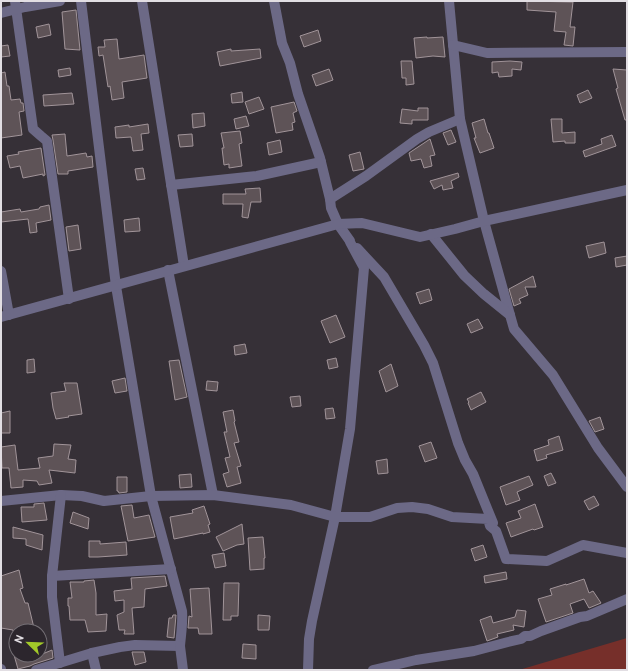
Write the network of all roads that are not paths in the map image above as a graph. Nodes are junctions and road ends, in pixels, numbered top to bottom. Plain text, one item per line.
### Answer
1 (60, 1) edge
2 (81, 1) edge
3 (142, 1) edge
4 (274, 1) edge
5 (449, 1) edge
6 (16, 5) edge
7 (1, 14) edge
8 (453, 45) junction
9 (627, 52) edge
10 (460, 119) junction
11 (321, 162) junction
12 (171, 185) junction
13 (627, 190) edge
14 (330, 199) junction
15 (484, 220) junction
16 (338, 224) junction
17 (431, 234) junction
18 (350, 241) junction
19 (184, 266) junction
20 (168, 270) junction
21 (1, 271) edge
22 (116, 286) junction
23 (69, 299) junction
24 (510, 315) junction
25 (5, 316) edge
26 (627, 488) edge
27 (61, 495) junction
28 (213, 495) junction
29 (151, 496) junction
30 (1, 501) edge
31 (335, 517) junction
32 (496, 531) junction
33 (627, 553) edge
34 (171, 569) junction
35 (52, 576) junction
36 (627, 599) edge
37 (180, 646) junction
38 (92, 653) junction
39 (60, 663) junction
40 (36, 670) edge
41 (96, 670) edge
42 (183, 670) edge
43 (308, 670) edge
44 (373, 670) edge

1 - 6 street
2 - 22 street
3 - 12 street
4 - 11 street
5 - 8 street
6 - 7 street
6 - 23 street
8 - 9 street
8 - 10 street
10 - 14 street
10 - 15 street
11 - 12 street
11 - 14 street
12 - 19 street
13 - 15 street
14 - 16 street
15 - 17 street
15 - 24 street
16 - 17 street
16 - 18 street
16 - 19 street
17 - 24 street
18 - 31 street
18 - 32 street
19 - 20 street
20 - 22 street
20 - 28 street
21 - 25 street
22 - 23 street
22 - 29 street
23 - 25 street
24 - 26 street
27 - 29 street
27 - 30 street
27 - 35 street
28 - 29 street
28 - 31 street
29 - 34 street
31 - 32 street
31 - 43 street
32 - 33 street
34 - 35 street
34 - 37 street
35 - 39 street
36 - 44 street
37 - 38 street
37 - 42 street
38 - 39 street
38 - 41 street
39 - 40 street

